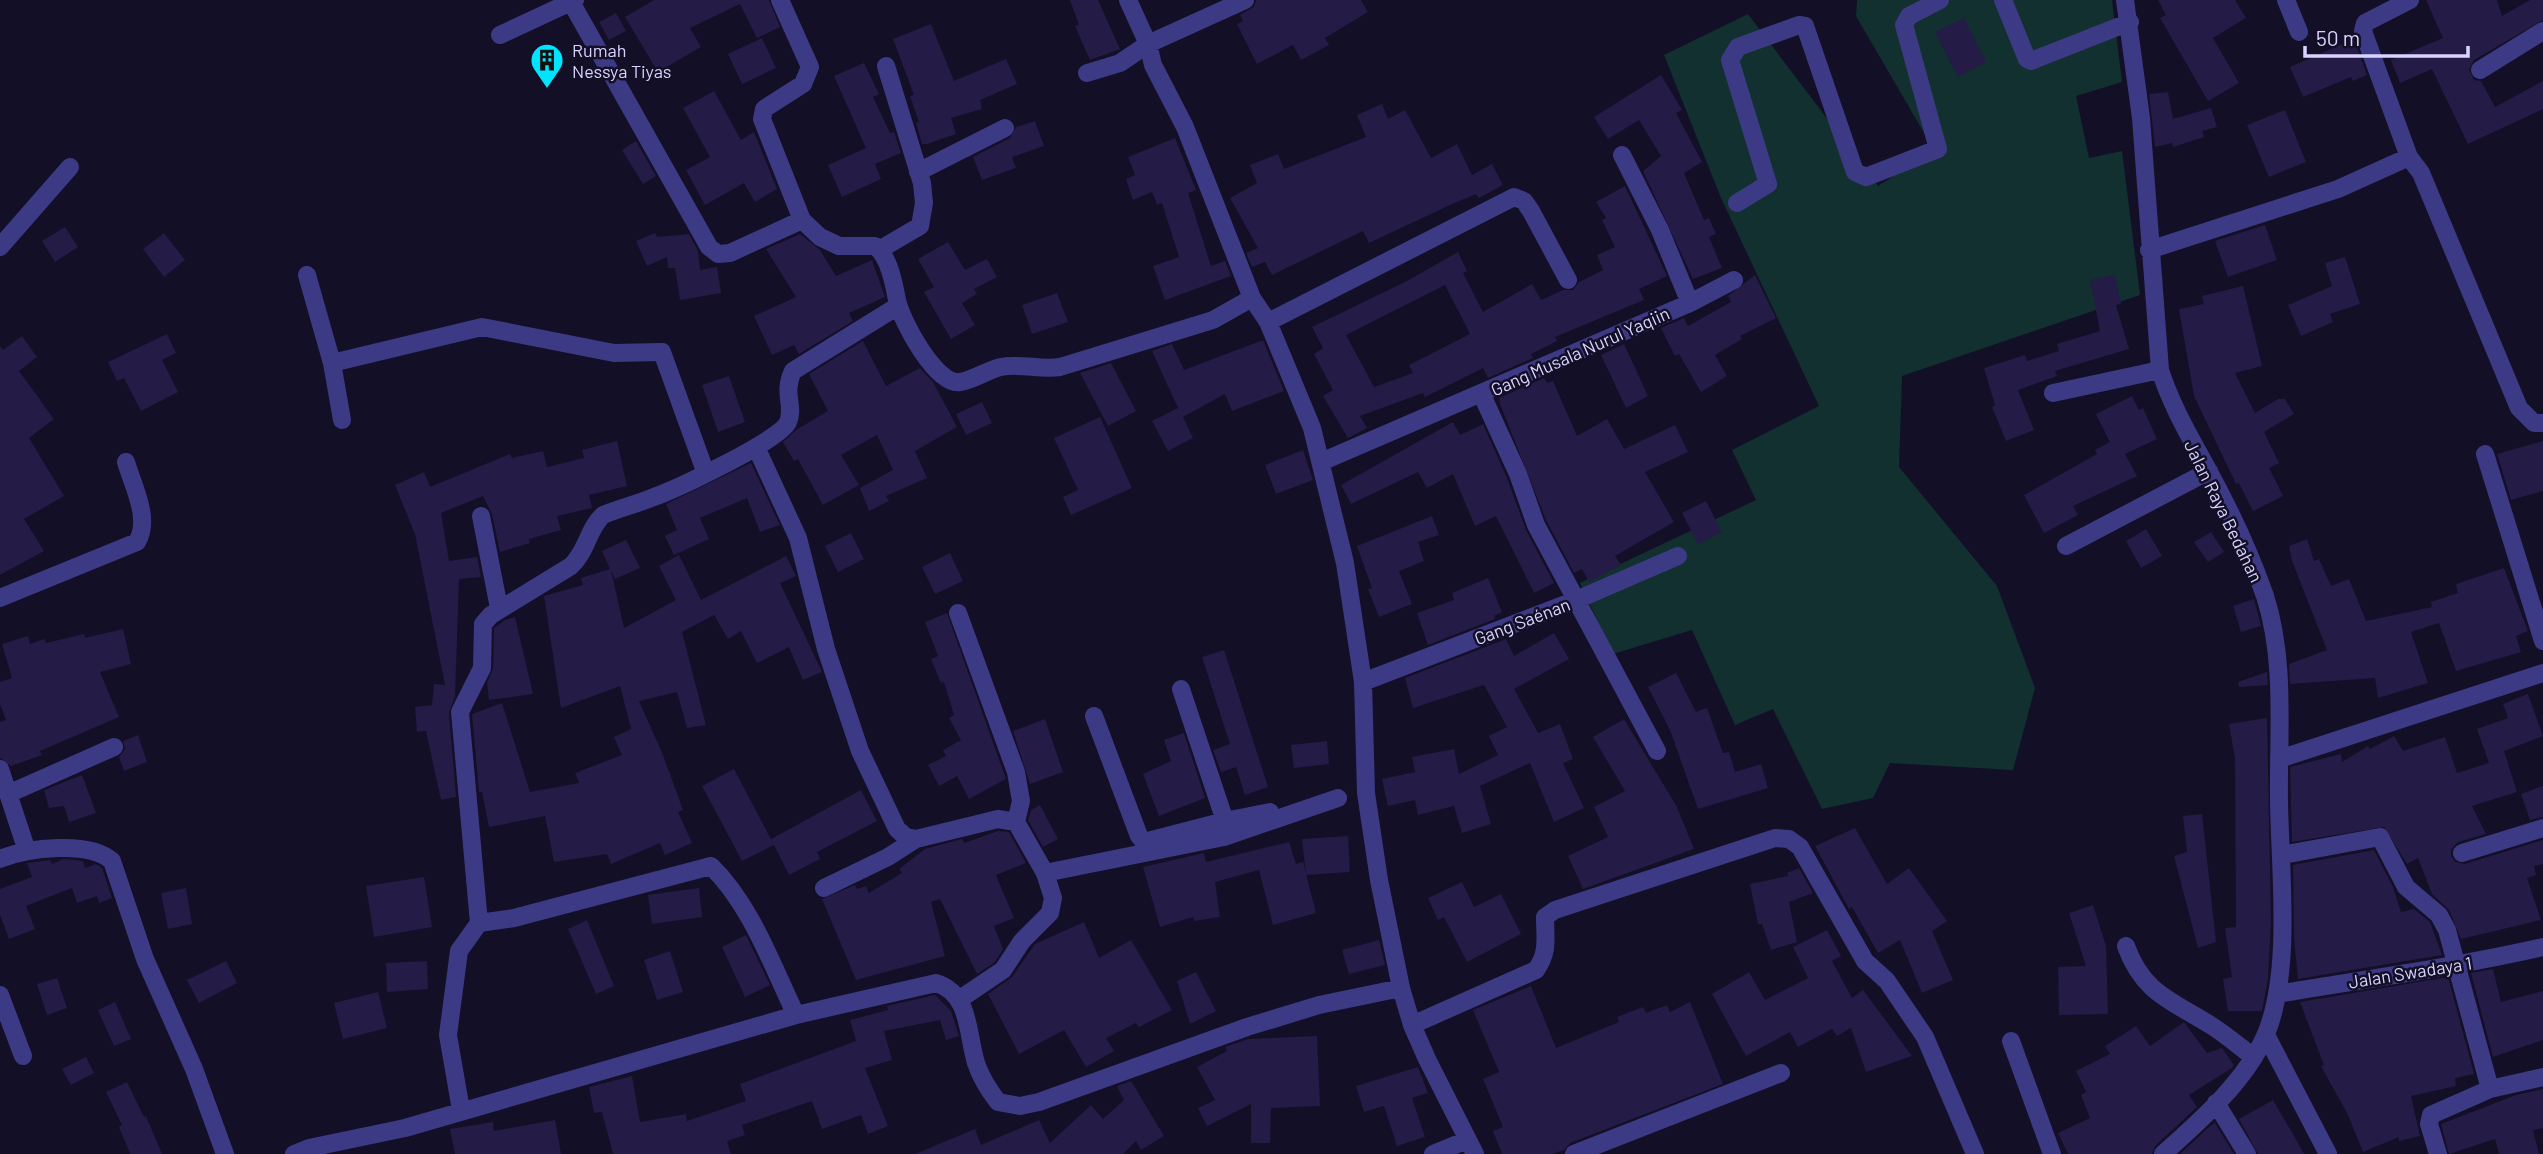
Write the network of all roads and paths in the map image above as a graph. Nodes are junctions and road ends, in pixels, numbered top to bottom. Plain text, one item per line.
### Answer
1 (780, 0) edge
2 (1128, 0) edge
3 (1245, 0) edge
4 (1940, 0) edge
5 (2003, 0) edge
6 (2124, 0) edge
7 (2286, 0) edge
8 (2410, 0) edge
9 (573, 1) edge
10 (2130, 22) junction
11 (2543, 31) edge
12 (507, 32) dead end
13 (2299, 32) dead end
14 (1148, 44) junction
15 (886, 66) dead end
16 (2480, 70) dead end
17 (1087, 73) dead end
18 (1005, 128) dead end
19 (1622, 155) dead end
20 (2409, 157) junction
21 (70, 167) dead end
22 (918, 172) junction
23 (1737, 203) dead end
24 (802, 220) junction
25 (0, 247) edge
26 (879, 250) junction
27 (2149, 250) junction
28 (307, 275) dead end
29 (1568, 280) dead end
30 (1734, 280) dead end
31 (1252, 298) junction
32 (1690, 303) junction
33 (898, 306) junction
34 (1268, 322) junction
35 (332, 363) junction
36 (2160, 370) junction
37 (2053, 393) dead end
38 (1482, 394) junction
39 (342, 420) dead end
40 (2543, 423) edge
41 (756, 447) junction
42 (2485, 454) dead end
43 (126, 461) dead end
44 (1321, 462) junction
45 (705, 471) junction
46 (2209, 471) junction
47 (481, 516) dead end
48 (2066, 546) dead end
49 (1678, 556) dead end
50 (0, 598) edge
51 (1574, 601) junction
52 (499, 608) junction
53 (958, 613) dead end
54 (2543, 641) edge
55 (2543, 673) edge
56 (1363, 682) junction
57 (1181, 689) dead end
58 (1094, 716) dead end
59 (114, 747) dead end
60 (1657, 751) dead end
61 (2279, 759) junction
62 (0, 769) edge
63 (8, 793) junction
64 (1366, 793) junction
65 (1338, 798) junction
66 (1016, 821) junction
67 (1225, 821) junction
68 (2543, 828) edge
69 (916, 839) junction
70 (27, 851) junction
71 (2462, 853) dead end
72 (2282, 855) junction
73 (0, 859) edge
74 (1045, 873) junction
75 (824, 888) dead end
76 (478, 923) junction
77 (2126, 946) dead end
78 (2543, 947) edge
79 (2457, 967) junction
80 (1401, 988) junction
81 (2277, 994) junction
82 (0, 995) edge
83 (960, 999) junction
84 (796, 1015) junction
85 (1412, 1025) junction
86 (2266, 1035) junction
87 (2011, 1041) dead end
88 (23, 1056) dead end
89 (2252, 1056) junction
90 (1781, 1073) dead end
91 (2543, 1077) edge
92 (2490, 1089) junction
93 (2216, 1103) junction
94 (461, 1110) junction
95 (1471, 1147) edge
96 (305, 1152) edge
97 (225, 1154) edge
98 (1433, 1154) edge
99 (1574, 1154) edge
100 (1975, 1154) edge
101 (2052, 1154) edge
102 (2163, 1154) edge
103 (2247, 1154) edge
104 (2328, 1154) edge
105 (2438, 1154) edge

1 - 24 street
2 - 14 street
3 - 14 street
4 - 23 street
5 - 10 street
6 - 10 street, Jalan Raya Bedahan
7 - 13 street
8 - 20 street
9 - 12 street
9 - 24 street
10 - 27 street, Jalan Raya Bedahan
11 - 16 street
14 - 17 street
14 - 31 street
15 - 22 street
18 - 22 street
19 - 32 street, Gang Musala Nurul Yaqiin
20 - 27 street
20 - 40 street
21 - 25 street
22 - 26 street
24 - 26 street
26 - 33 street
27 - 36 street, Jalan Raya Bedahan
28 - 35 street
29 - 34 street
30 - 32 street
31 - 33 street
31 - 34 street
32 - 38 street, Gang Musala Nurul Yaqiin
33 - 41 street
34 - 44 street
35 - 39 street
35 - 45 street
36 - 37 street
36 - 46 street, Jalan Raya Bedahan
38 - 44 street, Gang Musala Nurul Yaqiin
38 - 51 street
41 - 45 street
41 - 69 street
42 - 54 street
43 - 50 street
44 - 56 street
45 - 52 street
46 - 48 street
46 - 61 street, Jalan Raya Bedahan
47 - 52 street
49 - 51 street, Gang Saénan
51 - 56 street, Gang Saénan
51 - 60 street
52 - 76 street
53 - 66 street
55 - 61 street
56 - 64 street
57 - 67 street
58 - 67 street
59 - 63 street
61 - 72 street, Jalan Raya Bedahan
62 - 63 street
63 - 70 street
64 - 65 street
64 - 80 street
65 - 67 street
65 - 74 street
66 - 69 street
66 - 74 street
68 - 71 street
69 - 75 street
70 - 73 street
70 - 97 street
72 - 79 street
72 - 81 street, Jalan Raya Bedahan
74 - 83 street
76 - 84 street
76 - 94 street
77 - 89 street
78 - 79 street, Jalan Swadaya 1
79 - 81 street, Jalan Swadaya 1
79 - 92 street
80 - 83 street
80 - 85 street
81 - 86 street, Jalan Raya Bedahan
82 - 88 street
83 - 84 street
84 - 94 street
85 - 95 street
85 - 100 street
86 - 89 street, Jalan Raya Bedahan
86 - 104 street
87 - 101 street
89 - 93 street, Jalan Raya Bedahan
90 - 99 street
91 - 92 street
92 - 105 street
93 - 102 street, Jalan Raya Bedahan
93 - 103 street
94 - 96 street
95 - 98 street

